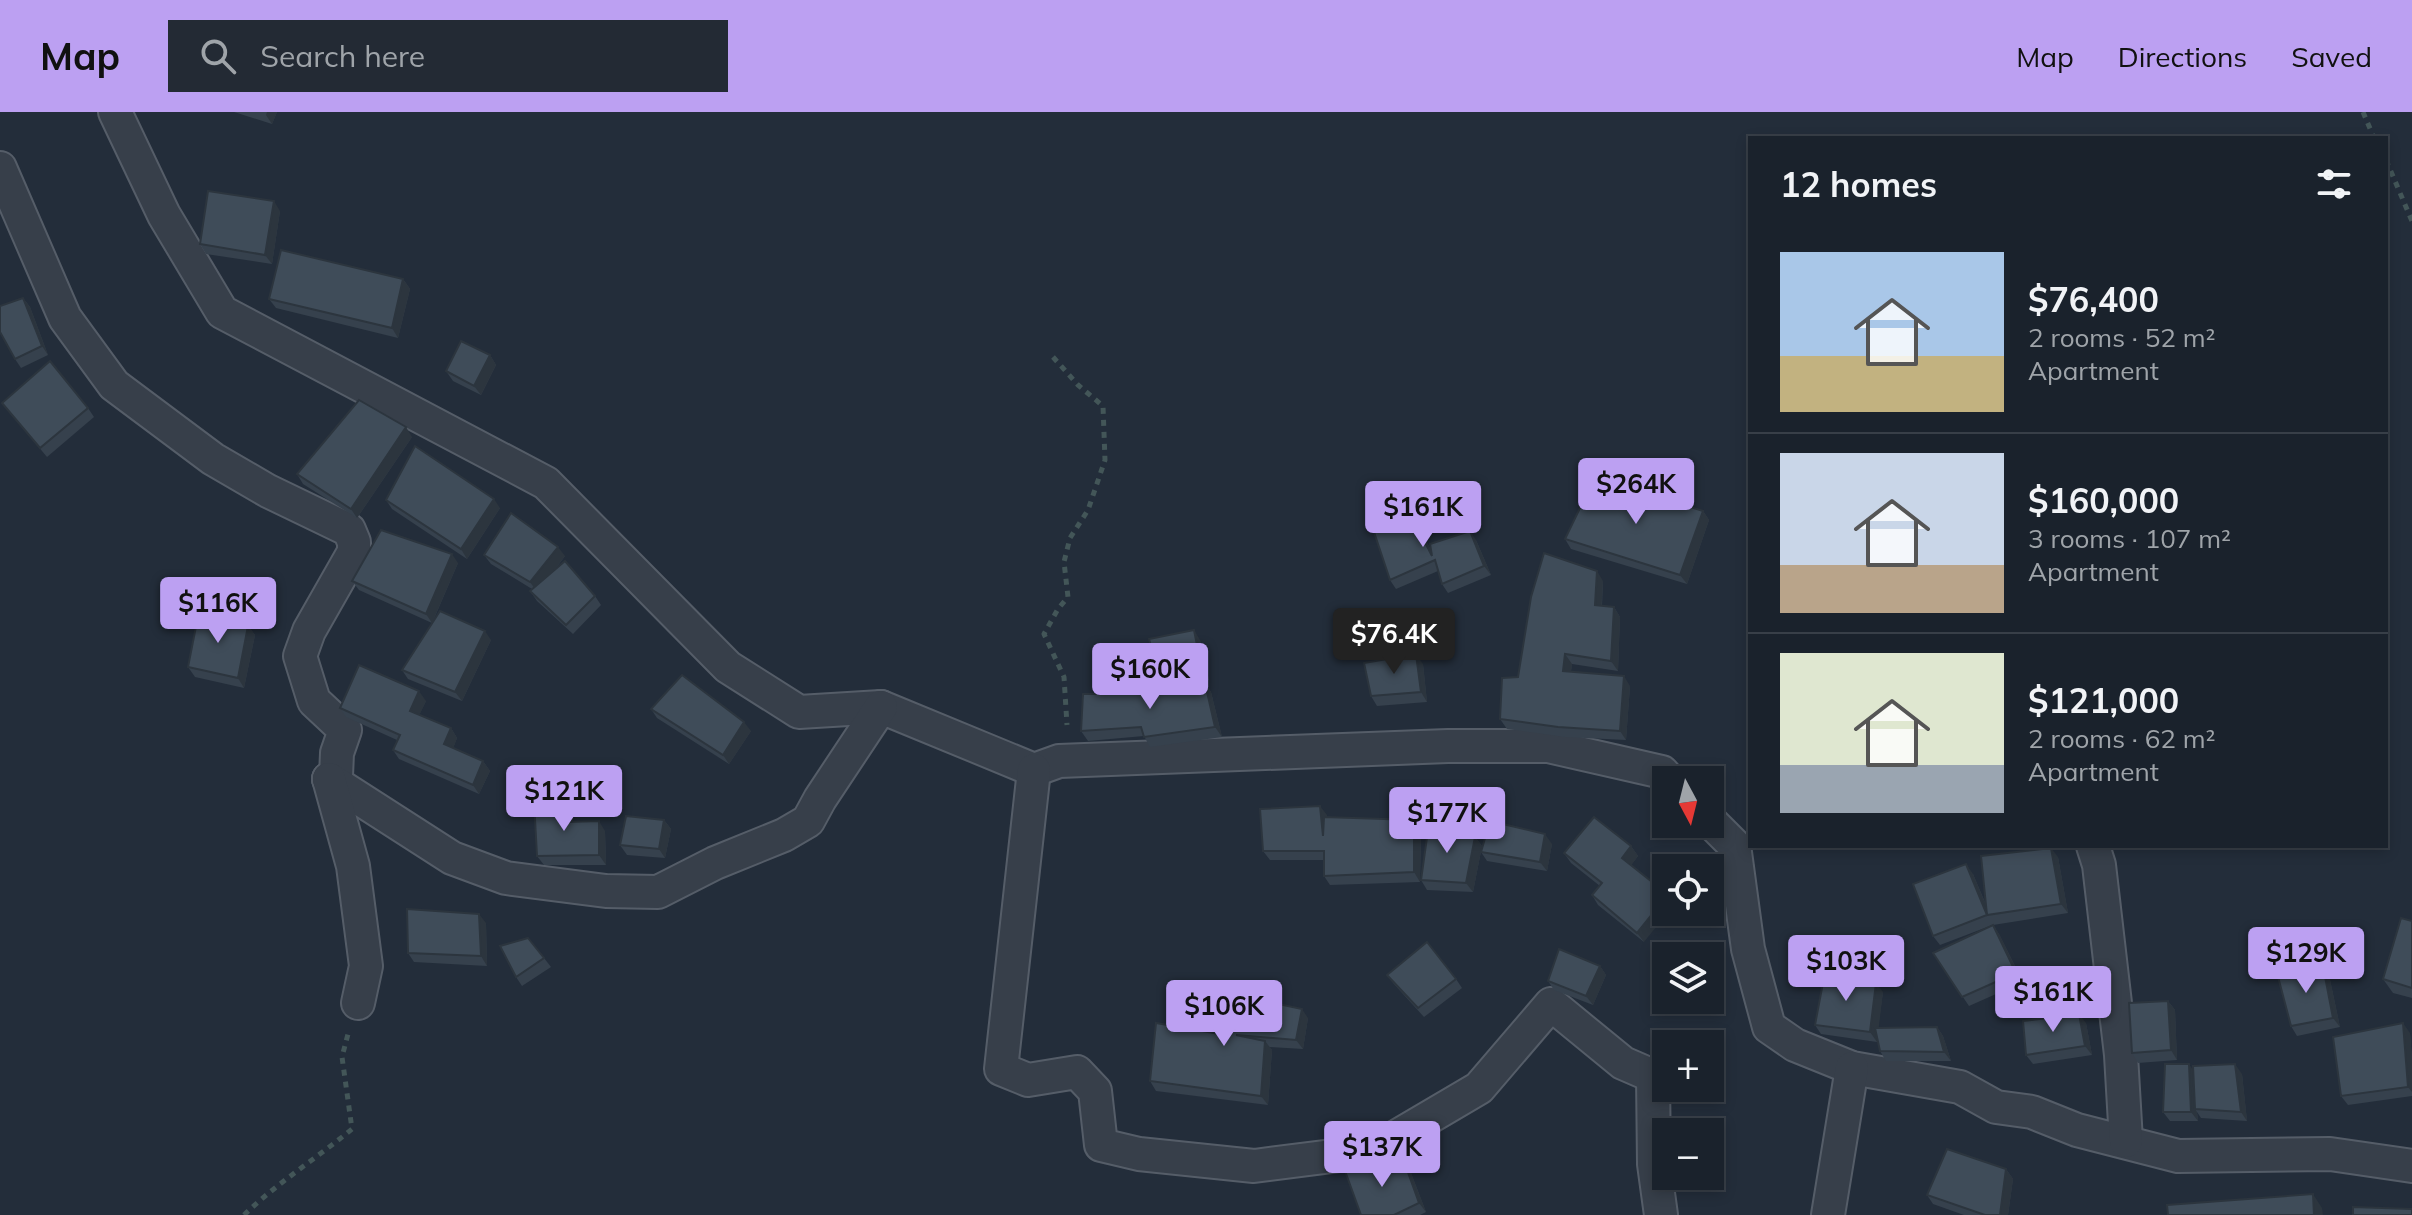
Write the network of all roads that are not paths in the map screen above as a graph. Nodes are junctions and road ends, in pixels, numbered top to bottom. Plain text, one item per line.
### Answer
1 (115, 112) edge
2 (0, 168) edge
3 (881, 707) junction
4 (1047, 766) junction
5 (1652, 770) edge
6 (329, 779) junction
7 (1724, 835) edge
8 (2094, 848) edge
9 (358, 1003) road end
10 (1852, 1068) junction
11 (2126, 1141) junction
12 (2412, 1166) edge
13 (1661, 1215) edge
14 (1828, 1215) edge

1 - 3 street
2 - 6 street
3 - 4 street
3 - 6 street
4 - 5 street
4 - 13 street
6 - 9 street
7 - 10 street
8 - 11 street
10 - 11 street
10 - 14 street
11 - 12 street

